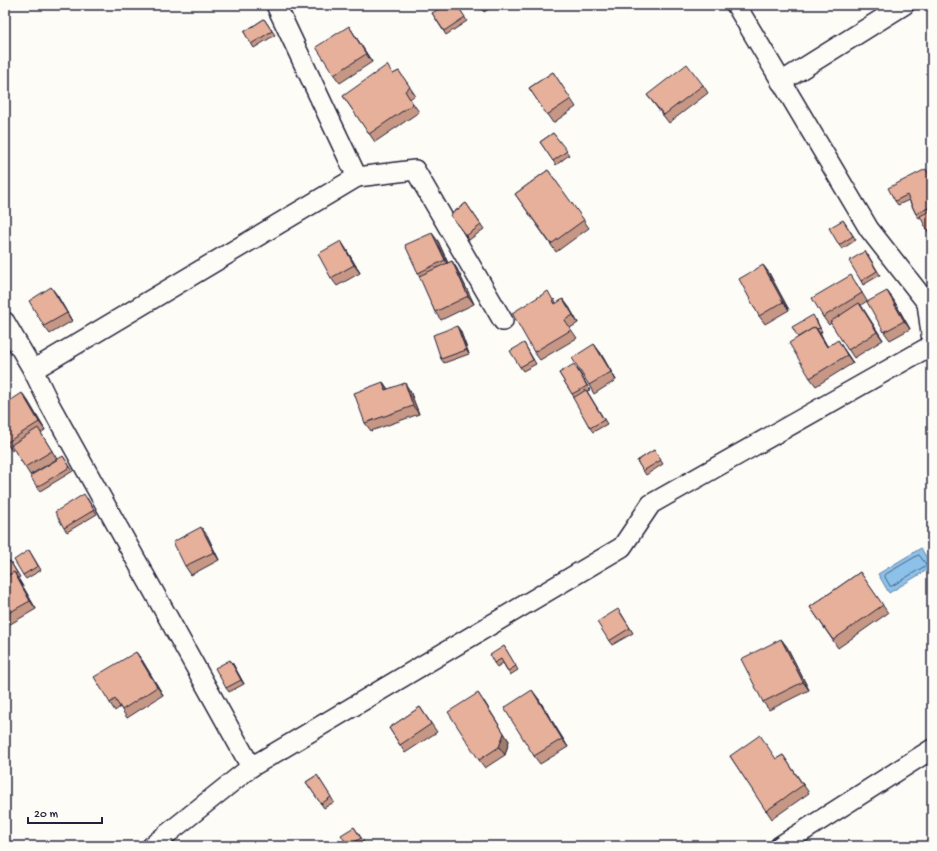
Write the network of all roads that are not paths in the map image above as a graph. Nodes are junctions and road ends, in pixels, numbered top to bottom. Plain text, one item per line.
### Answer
1 (276, 5) edge
2 (736, 5) edge
3 (904, 5) edge
4 (781, 82) junction
5 (357, 177) junction
6 (930, 302) edge
7 (503, 321) dead end
8 (5, 322) edge
9 (932, 340) edge
10 (932, 345) edge
11 (33, 370) junction
12 (932, 748) edge
13 (251, 767) junction
14 (152, 846) edge
15 (780, 846) edge

1 - 5 street
2 - 4 street
3 - 4 street
4 - 6 street
5 - 7 street
5 - 11 street
6 - 9 street
8 - 11 street
10 - 13 street
11 - 13 street
12 - 15 street
13 - 14 street

